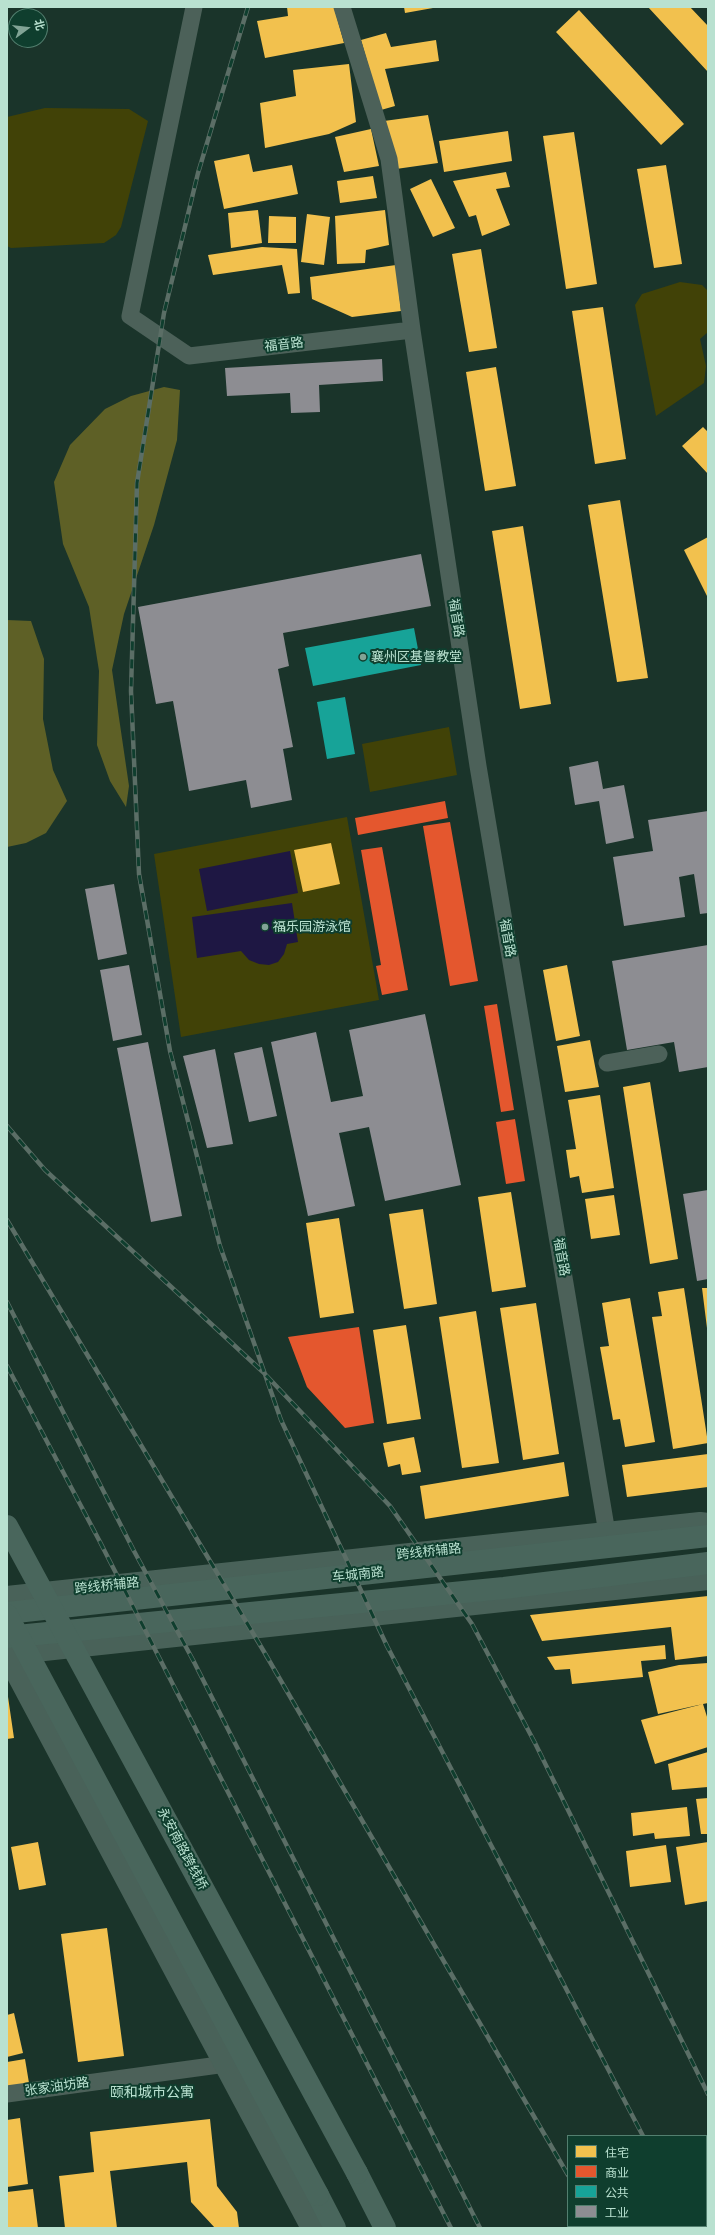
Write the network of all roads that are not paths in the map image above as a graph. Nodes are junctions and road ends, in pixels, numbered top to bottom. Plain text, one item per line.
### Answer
1 (194, 7) edge
2 (342, 7) edge
3 (412, 330) junction
4 (659, 1054) dead end
5 (607, 1063) dead end
6 (708, 1524) edge
7 (7, 1526) edge
8 (607, 1533) junction
9 (708, 1536) edge
10 (708, 1563) edge
11 (708, 1579) edge
12 (7, 1596) edge
13 (7, 1614) edge
14 (7, 1637) edge
15 (7, 1654) edge
16 (226, 2064) junction
17 (7, 2094) edge
18 (312, 2228) edge
19 (335, 2228) edge
20 (385, 2228) edge

1 - 3 street, 福音路
2 - 3 street
3 - 8 street, 福音路
4 - 5 street
6 - 8 street, 跨线桥辅路
7 - 20 main road, 永安南路跨线桥, bridge
8 - 12 street, 跨线桥辅路
9 - 13 main road, 车城南路
10 - 14 main road, 车城南路
11 - 15 street
13 - 19 main road, bridge
15 - 16 street
16 - 17 street, 张家油坊路
16 - 18 street

